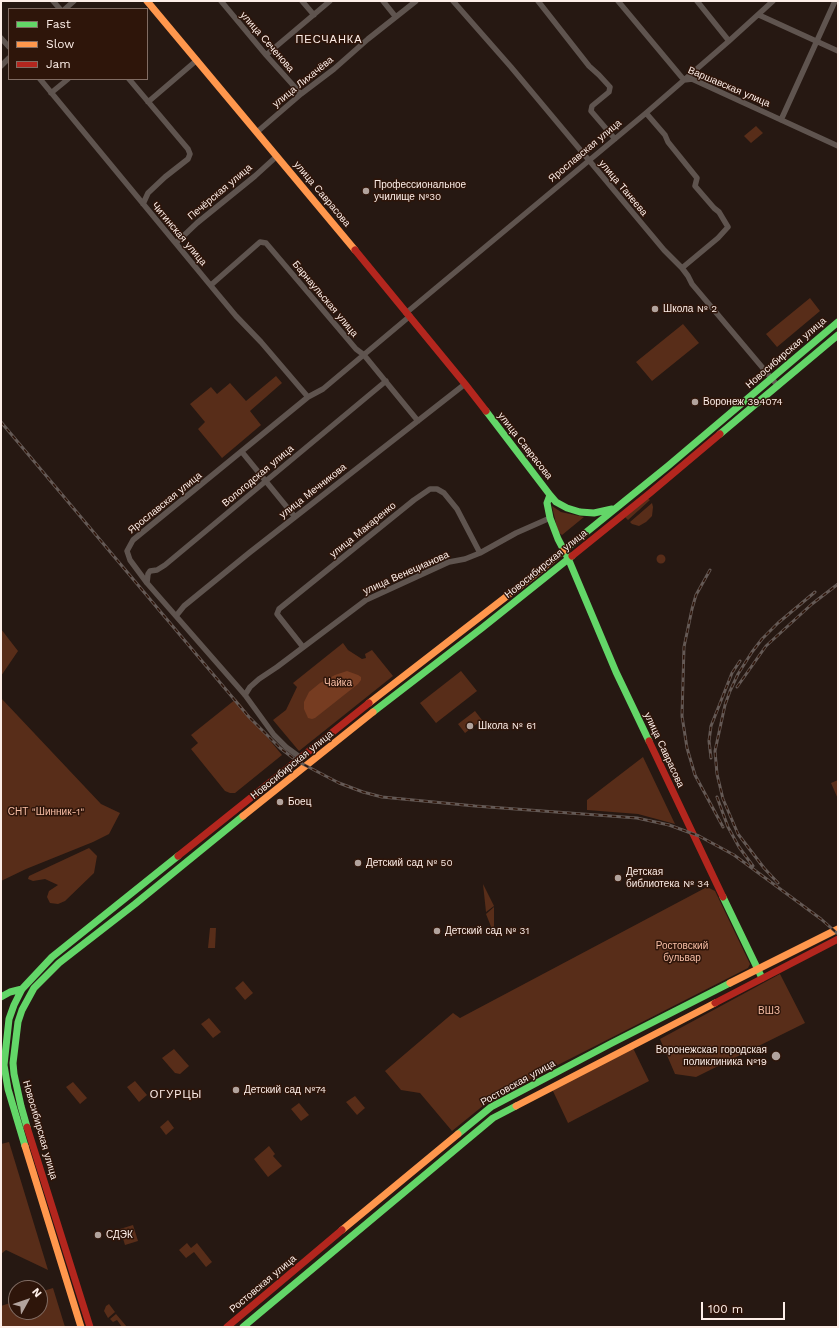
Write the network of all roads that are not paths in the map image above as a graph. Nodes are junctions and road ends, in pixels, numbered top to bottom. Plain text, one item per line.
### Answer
1 (74, 1) edge
2 (147, 1) edge
3 (221, 1) edge
4 (302, 1) edge
5 (330, 1) edge
6 (382, 1) edge
7 (416, 1) edge
8 (453, 1) edge
9 (538, 1) edge
10 (618, 1) edge
11 (697, 1) edge
12 (774, 1) edge
13 (835, 1) edge
14 (66, 8) edge
15 (314, 15) junction
16 (759, 15) junction
17 (396, 16) junction
18 (1, 38) edge
19 (729, 41) junction
20 (816, 41) junction
21 (8, 46) edge
22 (838, 51) edge
23 (266, 55) junction
24 (197, 60) junction
25 (41, 80) edge
26 (67, 80) edge
27 (130, 80) edge
28 (684, 80) junction
29 (51, 93) junction
30 (301, 94) junction
31 (148, 102) junction
32 (646, 113) junction
33 (781, 120) junction
34 (257, 132) junction
35 (615, 139) junction
36 (838, 146) edge
37 (277, 156) junction
38 (588, 161) junction
39 (143, 204) junction
40 (176, 244) junction
41 (682, 268) junction
42 (210, 286) junction
43 (408, 315) junction
44 (838, 322) edge
45 (838, 335) edge
46 (364, 355) junction
47 (772, 379) junction
48 (386, 381) junction
49 (465, 384) junction
50 (778, 386) junction
51 (308, 397) junction
52 (418, 421) junction
53 (242, 452) junction
54 (266, 481) junction
55 (550, 495) junction
56 (614, 509) junction
57 (295, 517) junction
58 (550, 518) junction
59 (564, 550) junction
60 (480, 553) junction
61 (568, 558) junction
62 (147, 583) junction
63 (176, 616) junction
64 (303, 647) junction
65 (245, 695) junction
66 (301, 758) junction
67 (838, 929) edge
68 (838, 939) edge
69 (758, 969) junction
70 (762, 978) junction
71 (22, 989) junction
72 (1, 997) edge
73 (3, 1042) edge
74 (487, 1111) junction
75 (493, 1118) junction
76 (58, 1226) junction
77 (50, 1229) junction
78 (263, 1297) junction
79 (269, 1305) junction
80 (81, 1327) edge
81 (90, 1327) edge
82 (227, 1327) edge
83 (243, 1327) edge

1 - 14 street
2 - 24 main road, улица Саврасова
3 - 23 street, улица Сеченова
4 - 15 street
5 - 15 street
6 - 17 street
7 - 17 street, улица Лихачёва
8 - 38 street, улица Танеева
9 - 35 street
10 - 28 street, Варшавская улица
11 - 19 street
12 - 16 street, Ярославская улица
13 - 20 street
15 - 23 street
16 - 19 street, Ярославская улица
16 - 20 street
17 - 30 street, улица Лихачёва
18 - 21 street
19 - 28 street, Ярославская улица
20 - 22 street
20 - 33 street
23 - 30 street, улица Сеченова
24 - 31 street
24 - 34 main road, улица Саврасова
25 - 29 street, Читинская улица
26 - 29 street
27 - 31 street
28 - 32 street, Ярославская улица
28 - 33 street, Варшавская улица
29 - 39 street, Читинская улица
30 - 34 street, улица Лихачёва
31 - 39 street
32 - 35 street, Ярославская улица
32 - 41 street
33 - 36 street, Варшавская улица
34 - 37 main road, улица Саврасова
35 - 38 street, Ярославская улица
37 - 40 street, Печёрская улица
37 - 43 main road, улица Саврасова
38 - 41 street, улица Танеева
38 - 43 street, Ярославская улица
39 - 40 street, Читинская улица
40 - 42 street, Читинская улица
41 - 47 street, улица Танеева
42 - 46 street, Барнаульская улица
42 - 51 street, Читинская улица
43 - 46 street, Ярославская улица
43 - 49 main road, улица Саврасова
44 - 47 main road, Новосибирская улица
45 - 50 main road, Новосибирская улица
46 - 48 street, Барнаульская улица
46 - 51 street, Ярославская улица
47 - 50 street, улица Танеева
47 - 56 main road, Новосибирская улица
48 - 52 street, Барнаульская улица
48 - 54 street, Вологодская улица
49 - 52 street, улица Мечникова
49 - 55 main road, улица Саврасова
50 - 61 main road, Новосибирская улица
51 - 53 street, Ярославская улица
52 - 57 street, улица Мечникова
53 - 54 street
53 - 62 street, Ярославская улица
54 - 57 street
54 - 62 street, Вологодская улица
55 - 56 main road
55 - 58 main road, улица Саврасова
56 - 59 main road, Новосибирская улица
57 - 63 street, улица Мечникова
58 - 59 main road, улица Саврасова
58 - 60 street, улица Венецианова
59 - 61 main road, улица Саврасова
59 - 66 main road, Новосибирская улица
60 - 64 street, улица Венецианова
60 - 64 street, улица Макаренко
61 - 69 main road, улица Саврасова
61 - 76 main road, Новосибирская улица
62 - 63 street, Ярославская улица
63 - 65 street, Ярославская улица
64 - 65 street, улица Венецианова
65 - 66 street, Ярославская улица
66 - 71 main road, Новосибирская улица
67 - 69 main road, Ростовская улица
68 - 70 main road, Ростовская улица
69 - 70 main road, улица Саврасова
69 - 74 main road, Ростовская улица
70 - 75 main road, Ростовская улица
71 - 72 main road, Новосибирская улица
71 - 73 main road, Новосибирская улица
73 - 77 main road, Новосибирская улица
74 - 75 main road
74 - 78 main road, Ростовская улица
75 - 79 main road, Ростовская улица
76 - 77 main road
76 - 81 main road, Новосибирская улица
77 - 80 main road, Новосибирская улица
78 - 79 main road
78 - 82 main road, Ростовская улица
79 - 83 main road, Ростовская улица

